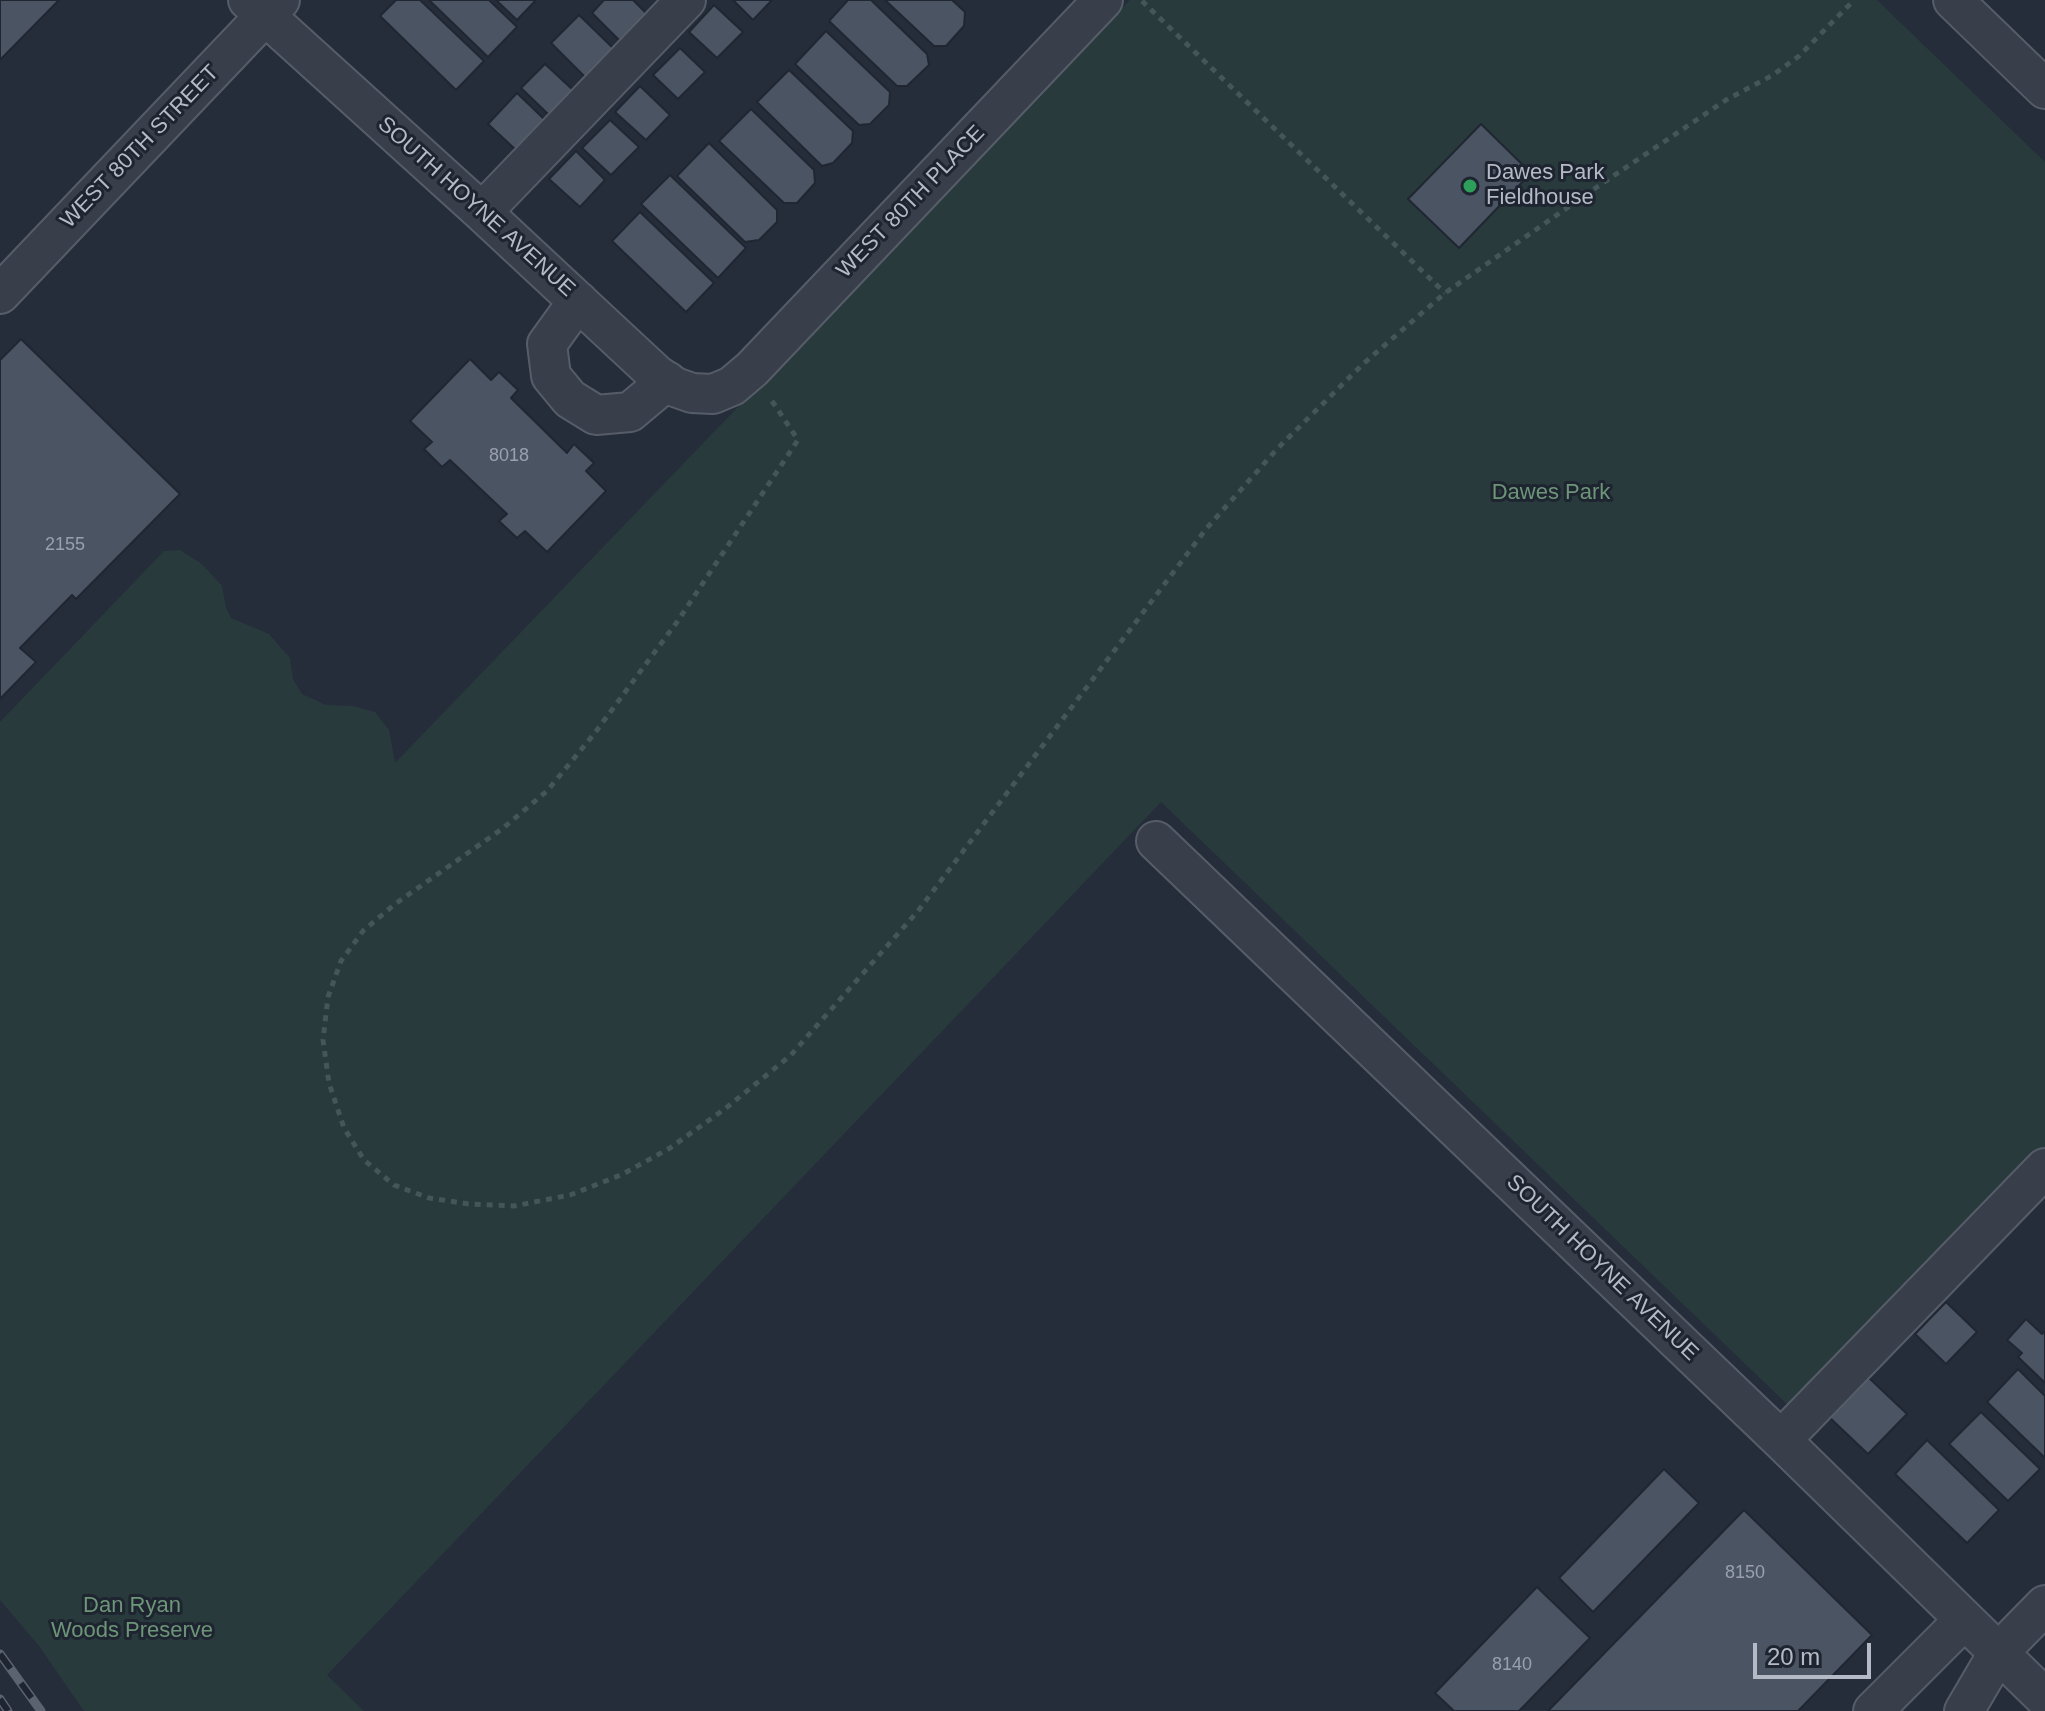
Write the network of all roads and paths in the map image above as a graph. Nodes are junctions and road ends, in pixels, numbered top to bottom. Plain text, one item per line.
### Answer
1 (686, 0) edge
2 (1103, 0) edge
3 (1141, 0) edge
4 (1854, 0) edge
5 (1953, 0) edge
6 (264, 5) edge
7 (2045, 89) edge
8 (482, 212) junction
9 (1445, 293) junction
10 (0, 294) edge
11 (578, 301) junction
12 (667, 381) junction
13 (765, 390) dead end
14 (713, 394) joint
15 (1156, 841) dead end
16 (2045, 1168) edge
17 (1781, 1440) junction
18 (2045, 1605) edge
19 (1964, 1620) junction
20 (1998, 1653) junction
21 (2045, 1698) edge
22 (1873, 1711) edge
23 (1964, 1711) edge

1 - 8 street
2 - 14 street, WEST 80TH PLACE
3 - 9 path
4 - 9 path
5 - 7 street
6 - 8 street, SOUTH HOYNE AVENUE
6 - 10 street, WEST 80TH STREET
8 - 11 street, SOUTH HOYNE AVENUE
9 - 13 path
11 - 12 street, SOUTH HOYNE AVENUE
11 - 12 street
12 - 14 street, SOUTH HOYNE AVENUE
15 - 17 street, SOUTH HOYNE AVENUE
16 - 17 street
17 - 19 street, SOUTH HOYNE AVENUE
18 - 20 street
19 - 20 street, SOUTH HOYNE AVENUE
19 - 22 street
20 - 21 street, SOUTH HOYNE AVENUE
20 - 23 street

